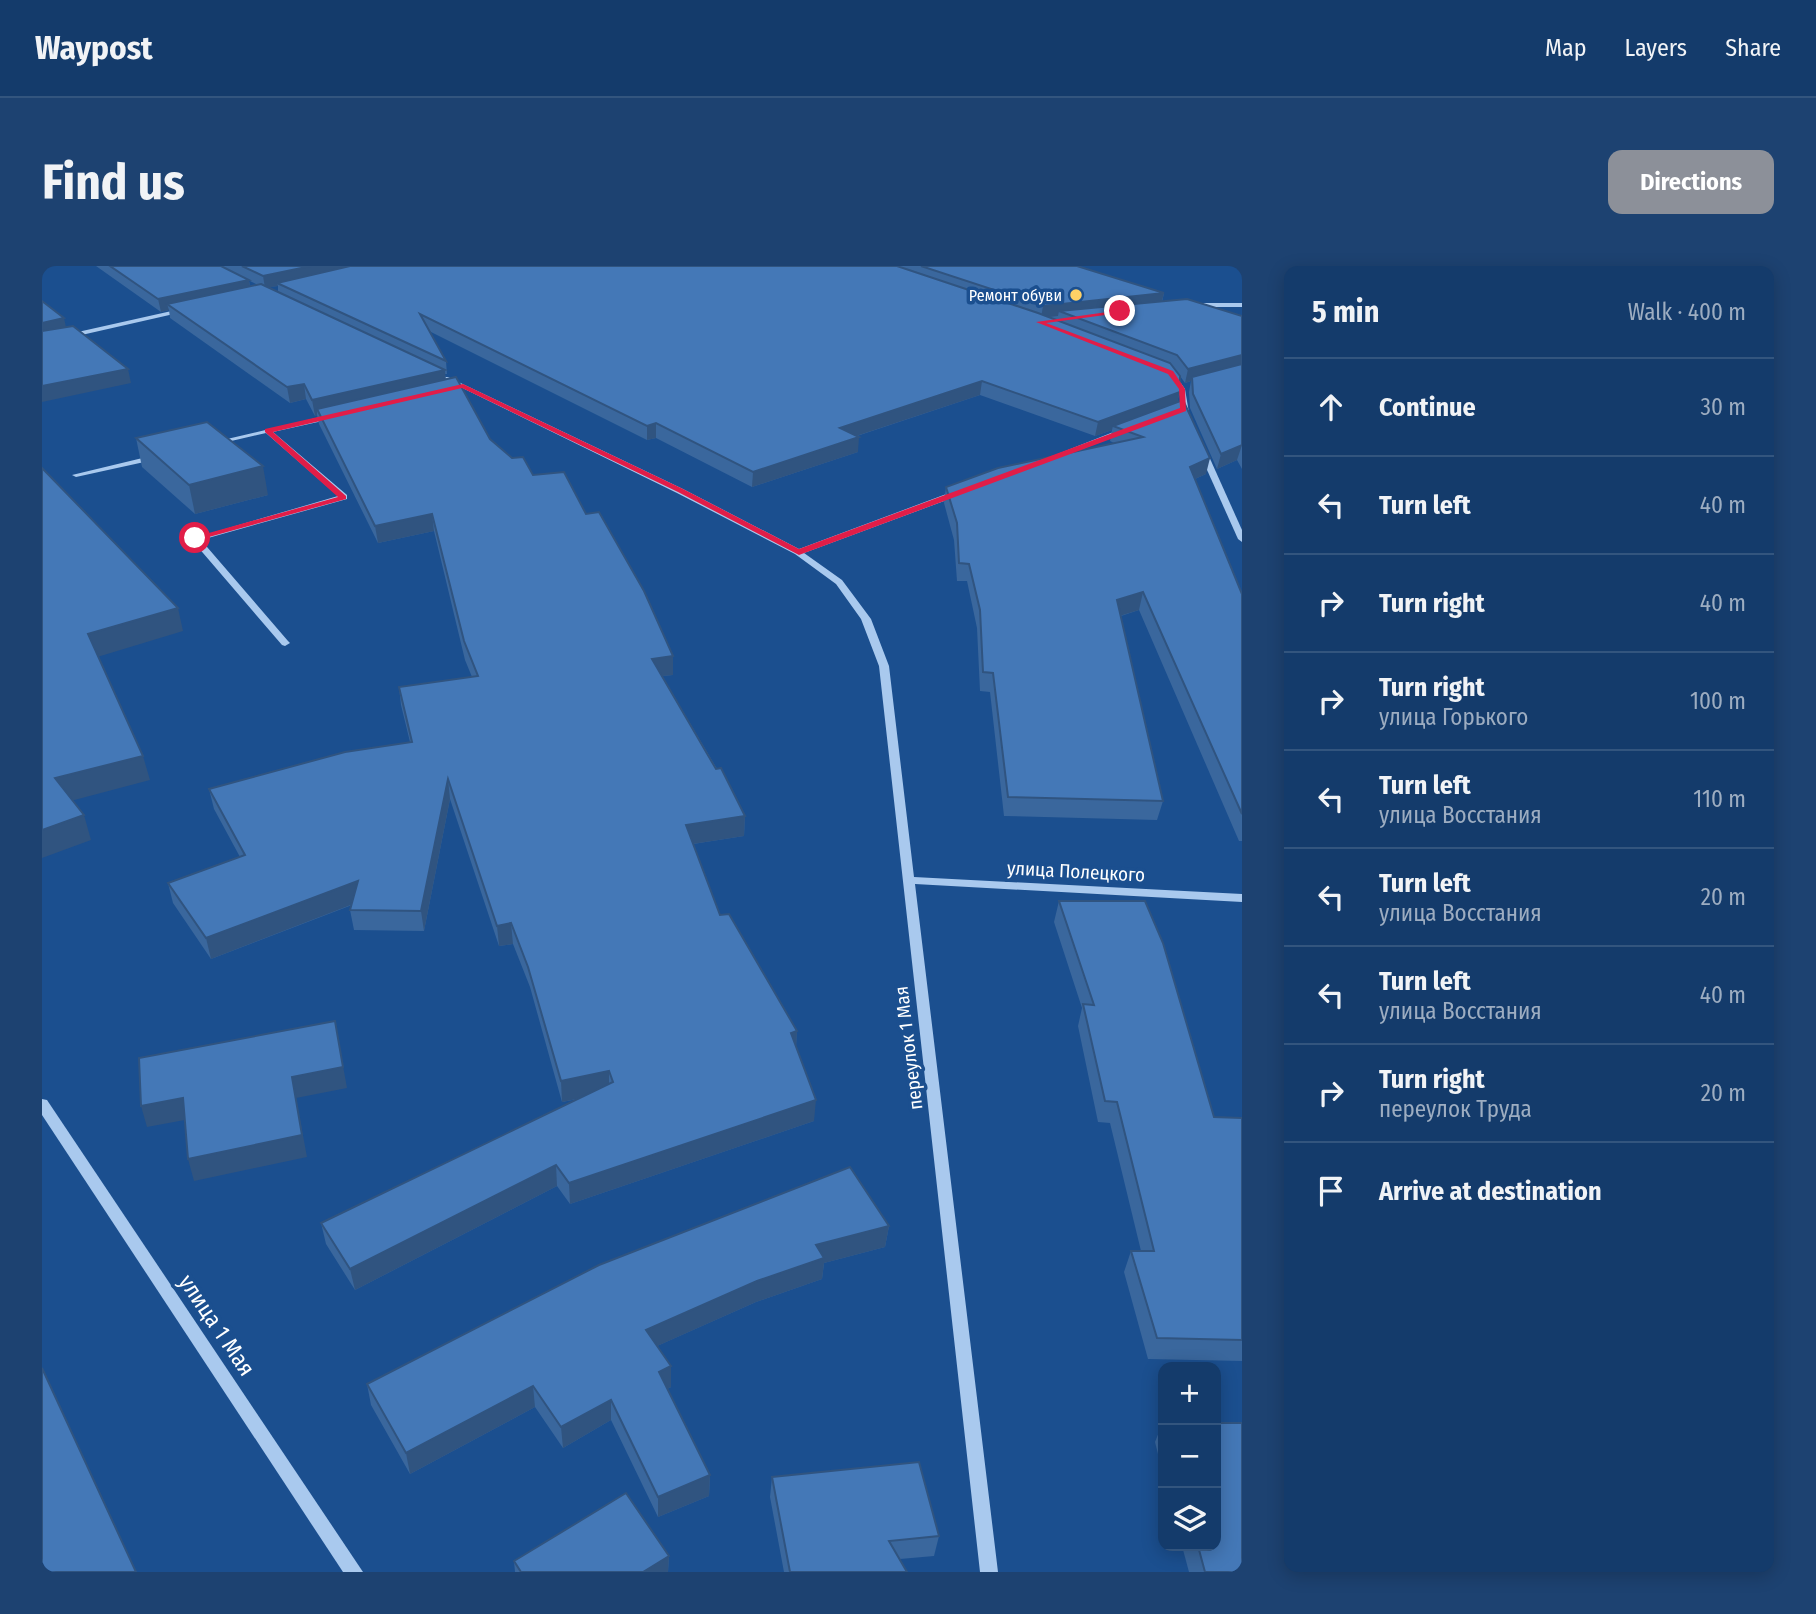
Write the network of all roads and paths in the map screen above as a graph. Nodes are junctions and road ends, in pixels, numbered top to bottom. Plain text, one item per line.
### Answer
1 (1242, 305) edge
2 (1180, 306) edge
3 (198, 307) edge
4 (42, 342) edge
5 (1160, 368) edge
6 (438, 374) edge
7 (463, 386) junction
8 (1194, 386) edge
9 (450, 389) edge
10 (1182, 389) junction
11 (1183, 410) junction
12 (346, 413) edge
13 (1170, 414) edge
14 (1189, 421) edge
15 (1132, 428) edge
16 (268, 431) junction
17 (1199, 445) edge
18 (204, 446) edge
19 (166, 454) edge
20 (1042, 462) edge
21 (76, 475) dead end
22 (965, 490) edge
23 (1242, 539) edge
24 (799, 552) junction
25 (285, 643) dead end
26 (908, 880) junction
27 (1242, 898) edge
28 (42, 1104) edge
29 (354, 1572) edge
30 (989, 1572) edge

1 - 2 street
3 - 4 street
5 - 10 street
6 - 7 street, переулок 1 Мая
7 - 9 street
7 - 24 street, переулок 1 Мая
8 - 10 street
10 - 11 street
11 - 13 lane
11 - 14 street
12 - 16 street
15 - 20 lane
16 - 18 street
16 - 25 street
17 - 23 street
19 - 21 street
22 - 24 lane
24 - 26 street, переулок 1 Мая
26 - 27 street, улица Полецкого
26 - 30 street, переулок 1 Мая
28 - 29 street, улица 1 Мая

